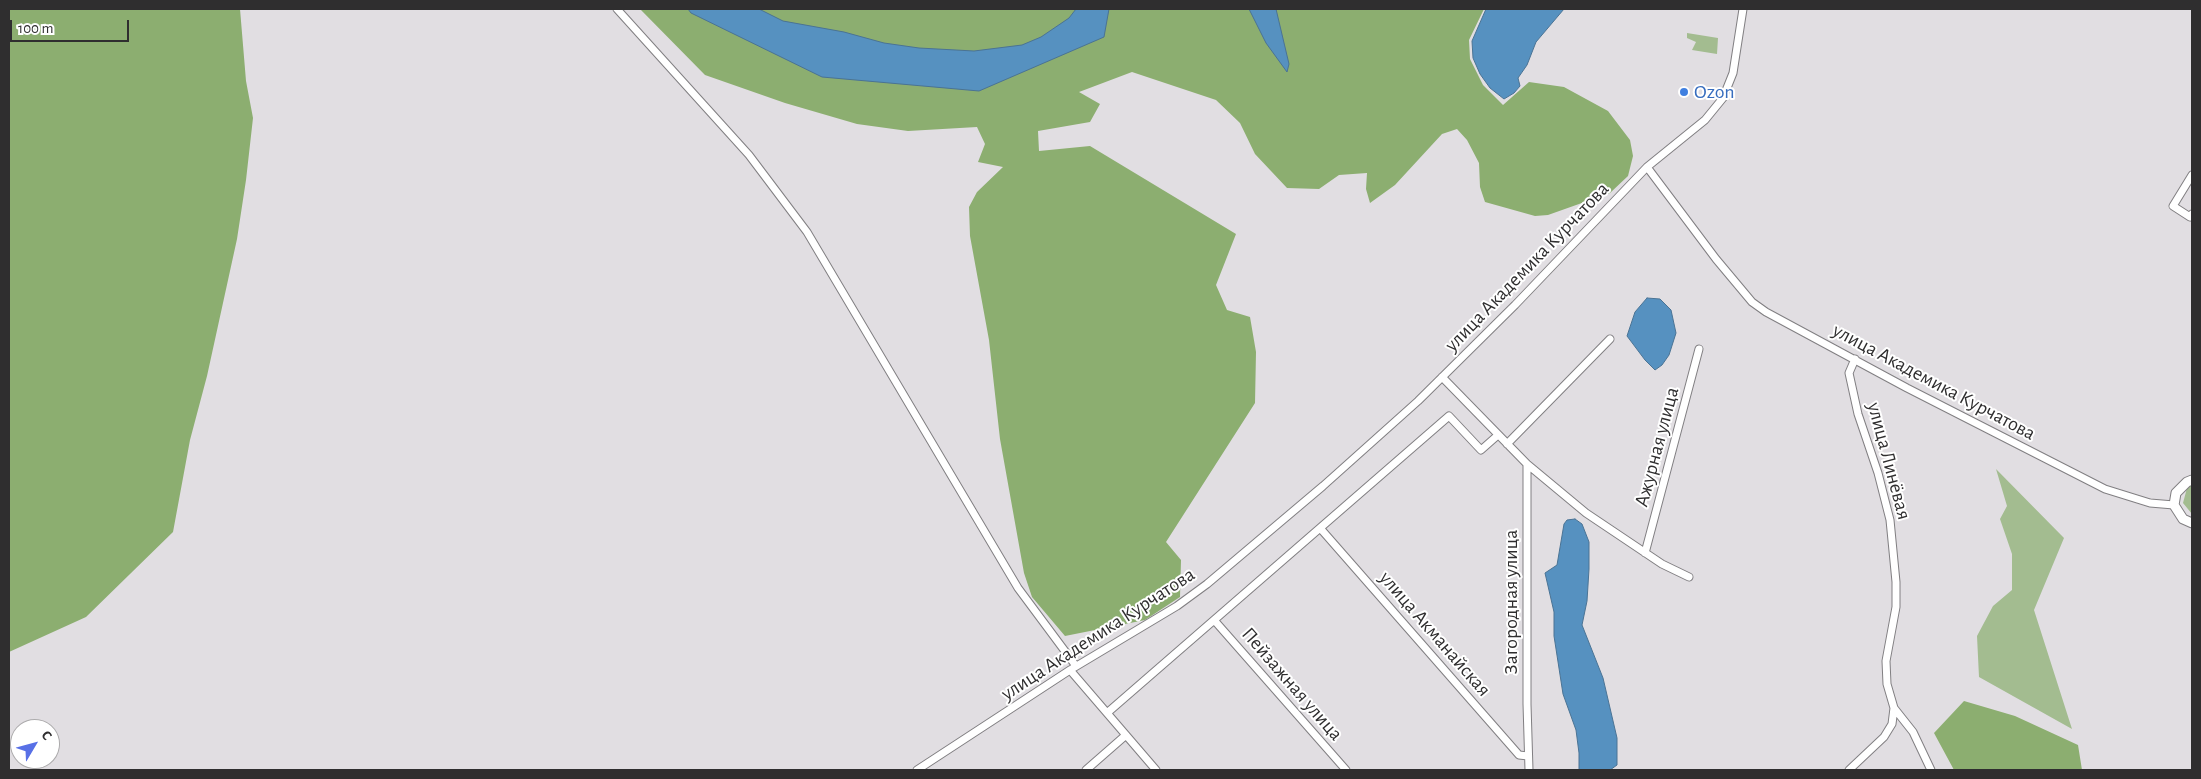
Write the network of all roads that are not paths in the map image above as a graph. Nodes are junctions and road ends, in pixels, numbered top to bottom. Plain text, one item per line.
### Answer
1 (616, 9) edge
2 (1742, 9) edge
3 (1647, 167) junction
4 (2192, 175) edge
5 (2192, 214) edge
6 (1610, 339) dead end
7 (1699, 349) dead end
8 (1855, 359) junction
9 (1442, 377) junction
10 (1498, 435) junction
11 (1507, 444) junction
12 (1527, 464) junction
13 (2192, 480) edge
14 (2174, 505) junction
15 (2192, 523) edge
16 (1320, 528) junction
17 (1645, 553) junction
18 (1689, 578) dead end
19 (1214, 620) junction
20 (1073, 668) junction
21 (1894, 708) junction
22 (1107, 713) junction
23 (1126, 735) junction
24 (1528, 756) junction
25 (917, 770) edge
26 (1086, 770) edge
27 (1156, 770) edge
28 (1346, 770) edge
29 (1529, 770) edge
30 (1849, 770) edge
31 (1930, 770) edge

1 - 20 street
2 - 3 street
3 - 8 street, улица Академика Курчатова
3 - 9 street, улица Академика Курчатова
4 - 5 street
6 - 11 street
7 - 17 street, Ажурная улица
8 - 14 street, улица Академика Курчатова
8 - 21 street, улица Линёвая
9 - 10 street
9 - 20 street, улица Академика Курчатова
10 - 11 street
10 - 16 street
11 - 12 street
12 - 17 street
12 - 24 street, Загородная улица
13 - 14 street
14 - 15 street
16 - 19 street
16 - 24 street, улица Акманайская
17 - 18 street
19 - 22 street
19 - 28 street, Пейзажная улица
20 - 22 street
20 - 25 street, улица Академика Курчатова
21 - 30 street
21 - 31 street, улица Линёвая
22 - 23 street
23 - 26 street
23 - 27 street
24 - 29 street, Загородная улица

